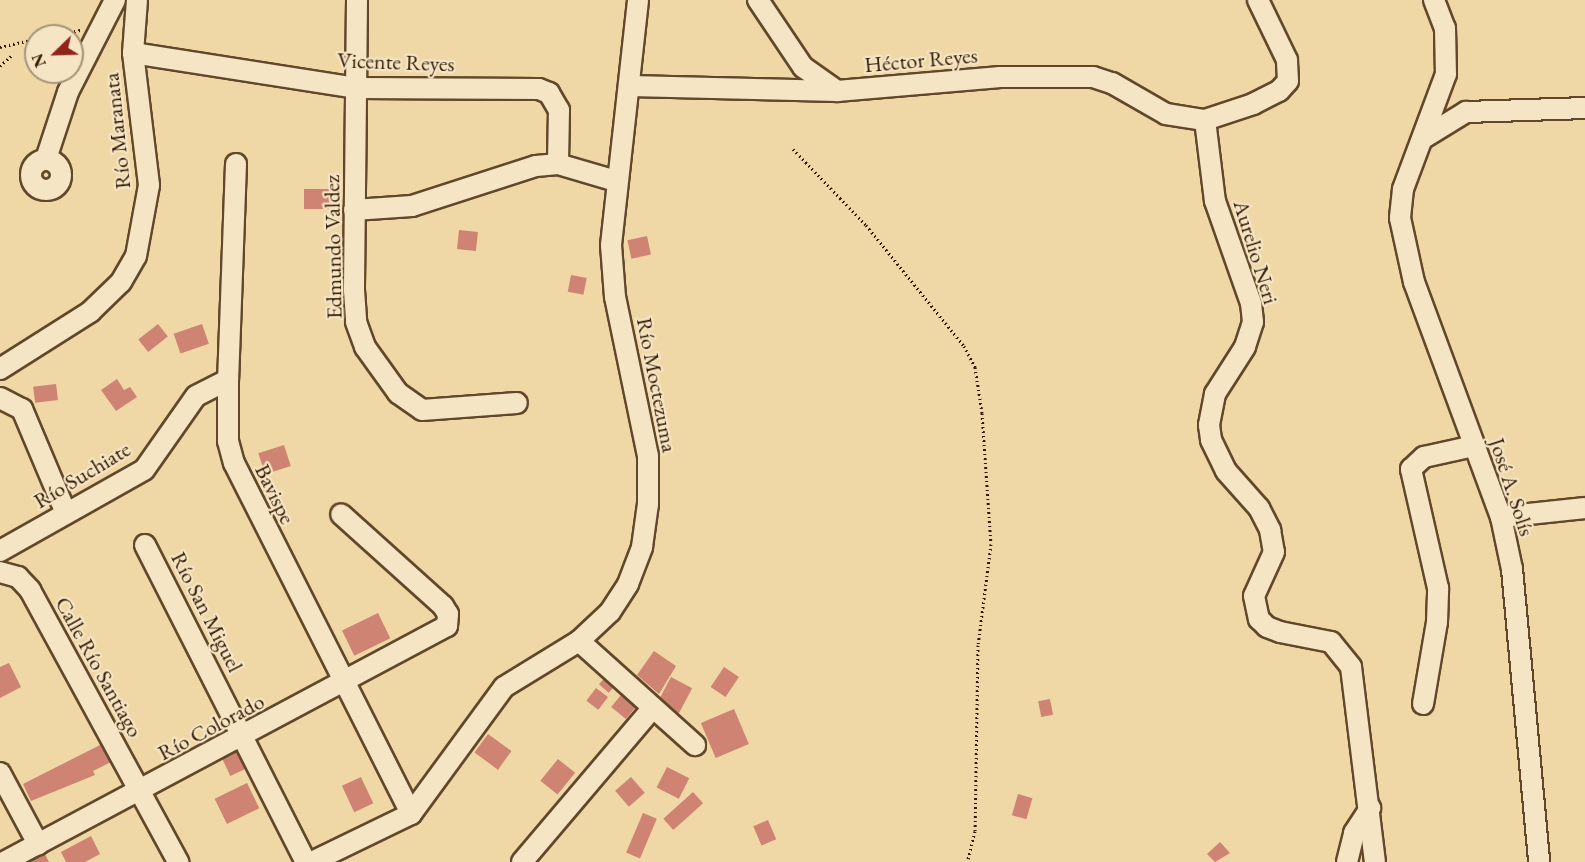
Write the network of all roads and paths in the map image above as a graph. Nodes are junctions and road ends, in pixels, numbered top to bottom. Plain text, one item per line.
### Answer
1 (115, 0) edge
2 (137, 0) edge
3 (357, 0) edge
4 (638, 0) edge
5 (758, 0) edge
6 (1258, 0) edge
7 (1439, 4) edge
8 (100, 26) junction
9 (84, 29) edge
10 (24, 42) edge
11 (0, 47) edge
12 (133, 53) junction
13 (11, 56) dead end
14 (0, 66) edge
15 (630, 86) junction
16 (357, 88) junction
17 (837, 91) junction
18 (1585, 108) edge
19 (1205, 120) junction
20 (1422, 139) junction
21 (792, 148) dead end
22 (46, 159) dead end
23 (236, 164) dead end
24 (558, 164) junction
25 (616, 181) junction
26 (354, 210) junction
27 (0, 369) edge
28 (228, 380) junction
29 (0, 398) edge
30 (517, 403) dead end
31 (1474, 446) junction
32 (1585, 508) edge
33 (66, 513) junction
34 (341, 514) dead end
35 (1501, 518) junction
36 (145, 545) dead end
37 (0, 551) edge
38 (0, 572) edge
39 (579, 641) junction
40 (345, 683) junction
41 (1424, 704) dead end
42 (651, 710) junction
43 (244, 737) junction
44 (695, 746) dead end
45 (0, 773) edge
46 (141, 792) junction
47 (1370, 808) junction
48 (411, 814) junction
49 (38, 844) junction
50 (4, 862) edge
51 (178, 862) edge
52 (306, 862) edge
53 (312, 862) edge
54 (522, 862) edge
55 (967, 862) edge
56 (1347, 862) edge
57 (1375, 862) edge
58 (1539, 862) edge

1 - 8 street
2 - 12 street, Río Maranata
3 - 16 street, Edmundo Valdez
4 - 15 street, Río Moctezuma
5 - 17 street
6 - 19 street
7 - 20 street, José A. Solís
8 - 9 path
8 - 22 street
10 - 11 path
12 - 16 street, Vicente Reyes
12 - 27 street, Río Maranata
13 - 14 path
15 - 17 street, Héctor Reyes
15 - 25 street, Río Moctezuma
16 - 24 street, Vicente Reyes
16 - 26 street, Edmundo Valdez
17 - 19 street, Héctor Reyes
18 - 20 street
19 - 47 street, Aurelio Neri
20 - 31 street, José A. Solís
21 - 55 path
23 - 28 street, Bavispe
24 - 25 street
24 - 26 street
25 - 39 street, Río Moctezuma
26 - 30 street, Edmundo Valdez
28 - 33 street, Río Suchiate
28 - 40 street, Bavispe
29 - 33 street
31 - 35 street, José A. Solís
31 - 41 street
32 - 35 street
33 - 37 street, Río Suchiate
34 - 40 street, Río Colorado
35 - 58 street, José A. Solís
36 - 43 street, Río San Miguel
38 - 46 street, Calle Río Santiago
39 - 42 street
39 - 48 street, Río Moctezuma
40 - 43 street, Río Colorado
40 - 48 street, Bavispe
42 - 44 street
42 - 54 street
43 - 46 street, Río Colorado
43 - 52 street, Río San Miguel
45 - 49 street
46 - 49 street, Río Colorado
46 - 51 street, Calle Río Santiago
47 - 56 street
47 - 57 street, Aurelio Neri
48 - 53 street, Río Moctezuma
49 - 50 street, Río Colorado

